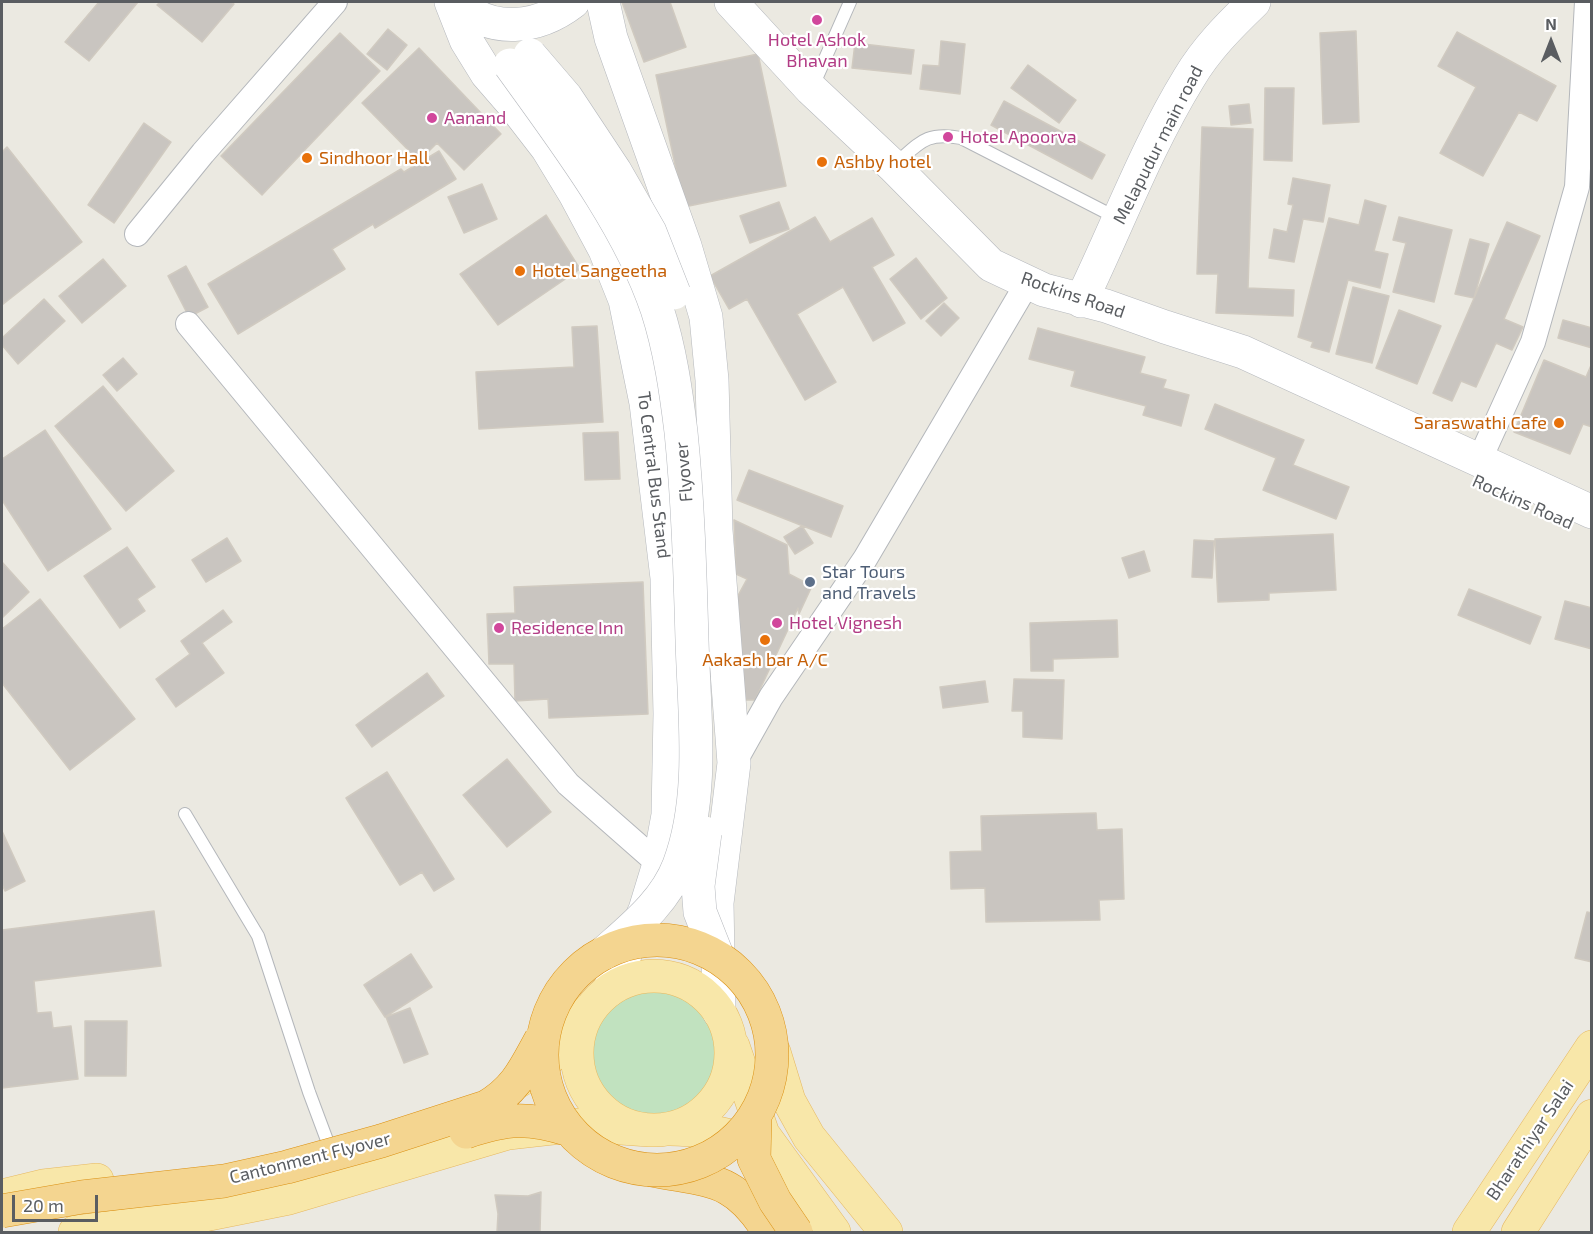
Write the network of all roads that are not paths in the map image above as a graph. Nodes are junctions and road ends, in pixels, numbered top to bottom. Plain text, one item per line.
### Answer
1 (335, 2) edge
2 (573, 2) edge
3 (603, 2) edge
4 (731, 2) edge
5 (850, 2) edge
6 (1254, 2) edge
7 (1587, 2) edge
8 (460, 6) edge
9 (524, 48) junction
10 (811, 89) junction
11 (893, 166) junction
12 (1119, 219) junction
13 (138, 234) dead end
14 (1028, 282) junction
15 (1081, 301) junction
16 (188, 324) dead end
17 (1165, 327) junction
18 (1479, 461) junction
19 (1592, 512) edge
20 (1592, 533) edge
21 (734, 763) junction
22 (669, 772) junction
23 (186, 814) dead end
24 (659, 864) junction
25 (604, 952) junction
26 (717, 955) junction
27 (600, 999) junction
28 (719, 1012) junction
29 (543, 1035) junction
30 (732, 1042) junction
31 (1592, 1047) edge
32 (774, 1052) junction
33 (1592, 1116) edge
34 (755, 1118) junction
35 (570, 1130) junction
36 (659, 1130) junction
37 (328, 1143) junction
38 (652, 1170) junction
39 (792, 1177) junction
40 (2, 1196) edge
41 (2, 1210) edge
42 (2, 1228) edge
43 (75, 1233) edge
44 (769, 1233) edge
45 (796, 1233) edge
46 (834, 1233) edge
47 (886, 1233) edge
48 (1468, 1233) edge
49 (1518, 1233) edge

1 - 13 street
2 - 9 main road
3 - 21 main road
4 - 10 main road, Rockins Road
5 - 10 lane
6 - 12 main road, Melapudur main road
7 - 18 street
8 - 9 main road, Flyover
8 - 9 main road
8 - 22 main road, To Central Bus Stand
9 - 25 main road, Flyover, bridge
9 - 26 main road, Flyover, bridge
10 - 11 main road, Rockins Road
11 - 12 lane
11 - 14 main road, Rockins Road
12 - 15 main road, Melapudur main road
14 - 15 main road, Rockins Road
14 - 21 street
15 - 17 main road, Rockins Road
16 - 24 street
17 - 18 main road, Rockins Road
17 - 20 main road, Rockins Road
18 - 19 main road, Rockins Road
21 - 22 main road
21 - 28 main road
22 - 24 main road, To Central Bus Stand
23 - 37 lane
24 - 27 main road, To Central Bus Stand
25 - 26 highway, bridge
25 - 29 highway, bridge
26 - 32 highway, bridge
27 - 28 main road
27 - 36 main road
27 - 37 main road
28 - 30 main road
29 - 35 highway, bridge
29 - 41 highway, Cantonment Flyover, bridge
30 - 36 main road
30 - 39 main road
31 - 48 main road, Bharathiyar Salai
32 - 34 highway, bridge
32 - 47 main road
33 - 49 main road, Bharathiyar Salai
34 - 38 highway, bridge
34 - 45 highway, bridge
35 - 38 highway, bridge
35 - 42 highway, Cantonment Flyover, bridge
36 - 39 main road
36 - 43 main road
37 - 40 main road
38 - 44 highway, bridge
39 - 46 main road

